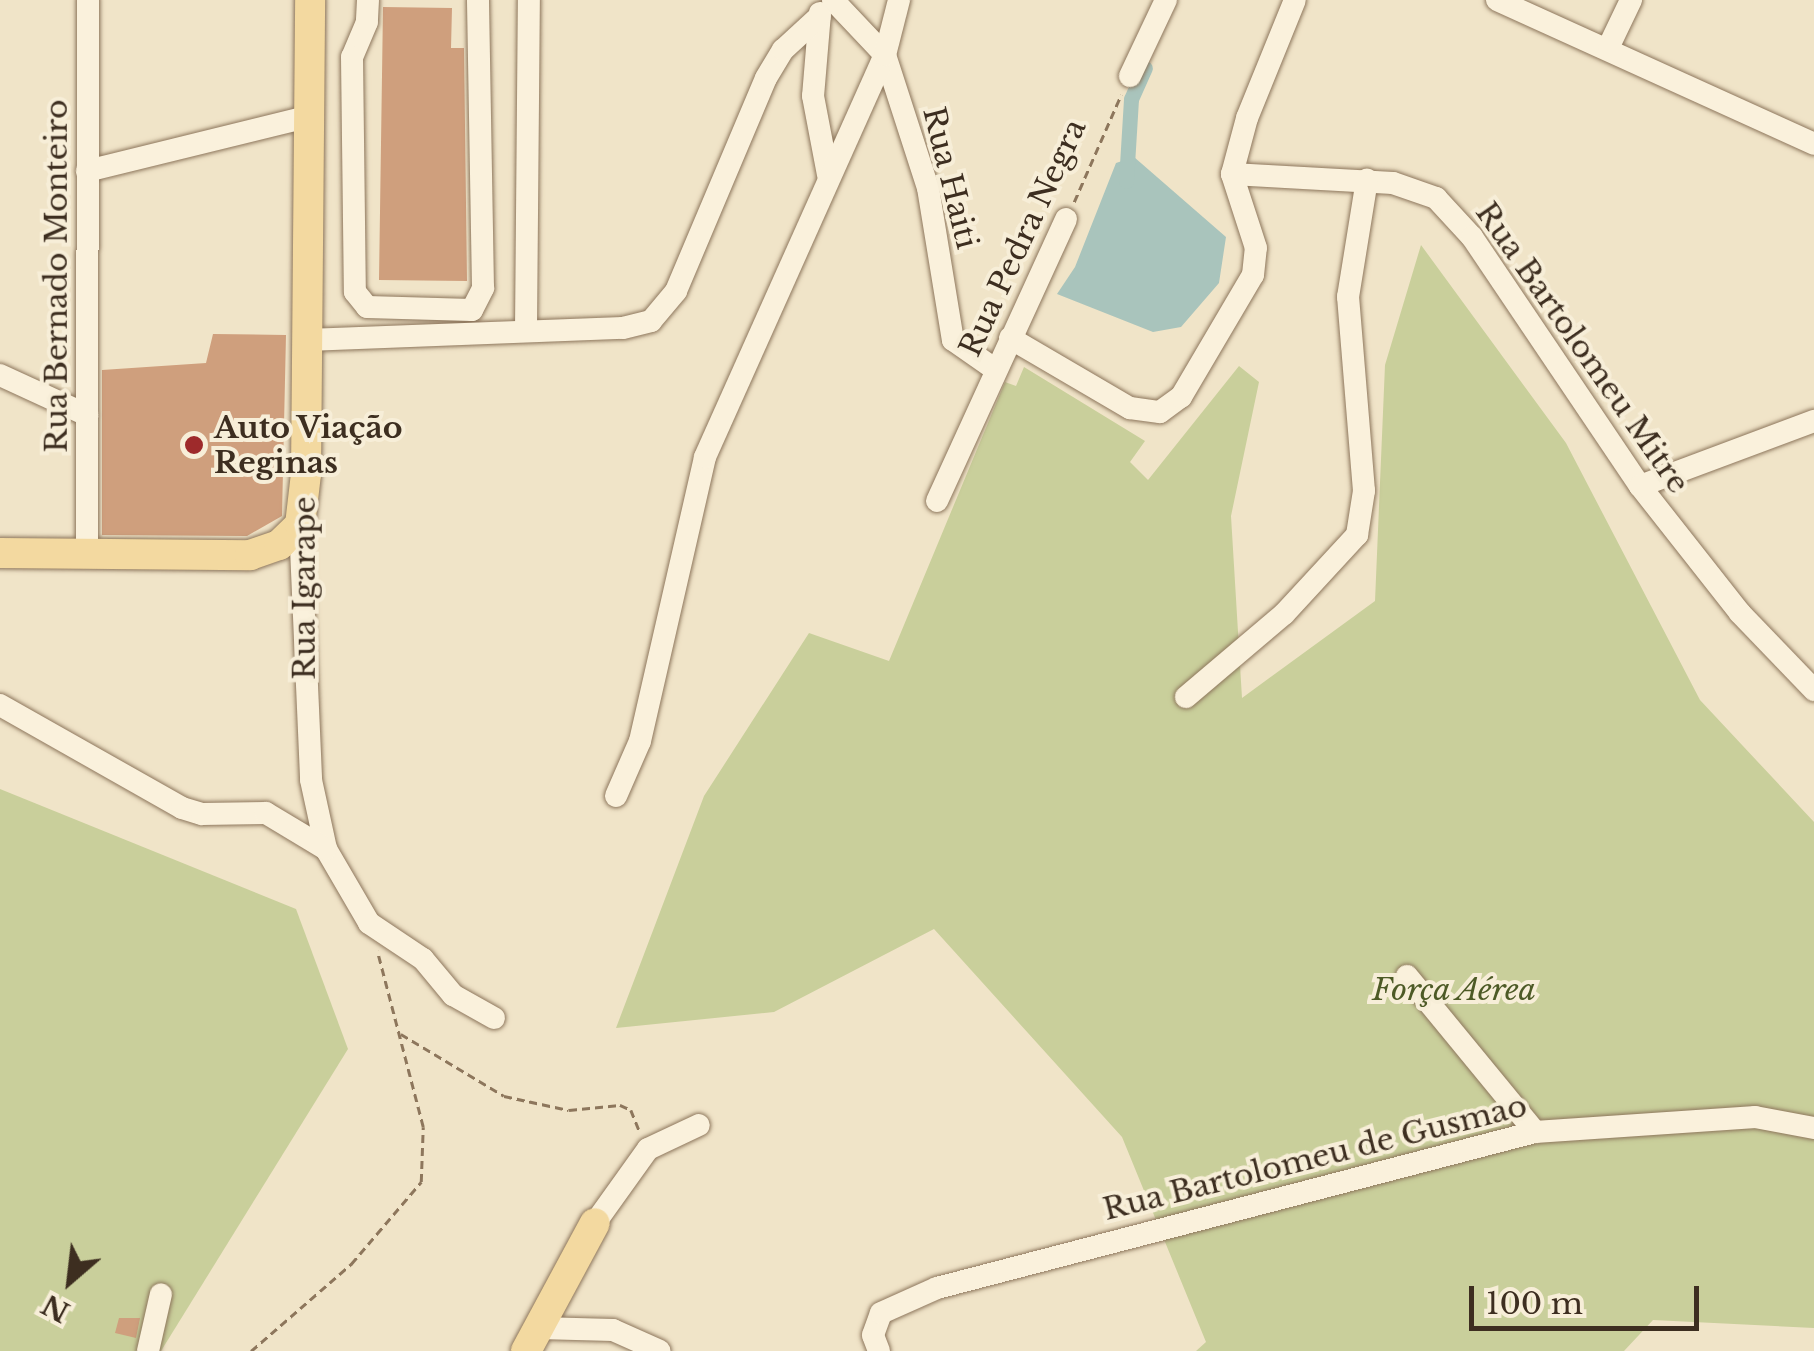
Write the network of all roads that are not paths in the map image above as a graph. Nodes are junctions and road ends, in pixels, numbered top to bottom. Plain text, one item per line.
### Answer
1 (88, 0) edge
2 (310, 0) edge
3 (368, 0) edge
4 (478, 0) edge
5 (529, 0) edge
6 (1166, 0) edge
7 (1296, 0) edge
8 (1497, 0) edge
9 (1631, 0) edge
10 (826, 5) edge
11 (892, 6) edge
12 (1610, 46) junction
13 (885, 55) junction
14 (1130, 76) road end
15 (311, 116) junction
16 (1814, 144) edge
17 (87, 171) junction
18 (1232, 174) junction
19 (828, 175) junction
20 (1368, 180) junction
21 (1066, 218) road end
22 (526, 329) junction
23 (1010, 338) junction
24 (307, 340) junction
25 (996, 370) junction
26 (0, 375) edge
27 (87, 415) junction
28 (1814, 421) edge
29 (1640, 486) junction
30 (937, 501) dead end
31 (300, 524) junction
32 (0, 552) edge
33 (87, 552) junction
34 (1814, 690) edge
35 (1186, 697) dead end
36 (0, 705) edge
37 (616, 796) dead end
38 (326, 849) junction
39 (1407, 976) dead end
40 (494, 1018) dead end
41 (699, 1125) dead end
42 (1814, 1128) edge
43 (1535, 1132) junction
44 (595, 1223) joint
45 (161, 1294) dead end
46 (532, 1340) edge
47 (148, 1351) edge
48 (660, 1351) edge
49 (880, 1351) edge

1 - 17 street, Rua Bernado Monteiro
2 - 15 main road, Rua Igarape
3 - 4 street
5 - 22 street
6 - 14 street
7 - 18 street
8 - 12 street
9 - 12 street
10 - 13 street, Rua Haiti
10 - 19 street
10 - 22 street
11 - 13 street
12 - 16 street
13 - 19 street
13 - 25 street, Rua Haiti
15 - 17 street
15 - 24 main road, Rua Igarape
17 - 27 street, Rua Bernado Monteiro
18 - 20 street, Rua Bartolomeu Mitre
18 - 23 street
19 - 37 street
20 - 29 street, Rua Bartolomeu Mitre
20 - 35 street
21 - 23 street, Rua Pedra Negra
22 - 24 street
23 - 25 street, Rua Pedra Negra
24 - 31 main road, Rua Igarape
25 - 30 street, Rua Pedra Negra
26 - 27 street
27 - 33 street, Rua Bernado Monteiro
28 - 29 street
29 - 34 street, Rua Bartolomeu Mitre
31 - 33 main road
31 - 38 street, Rua Igarape
32 - 33 main road
36 - 38 street
38 - 40 street, Rua Igarape
39 - 43 street
41 - 44 street
42 - 43 street, Rua Bartolomeu de Gusmao
43 - 49 street, Rua Bartolomeu de Gusmao
44 - 46 main road
45 - 47 street
46 - 48 street

